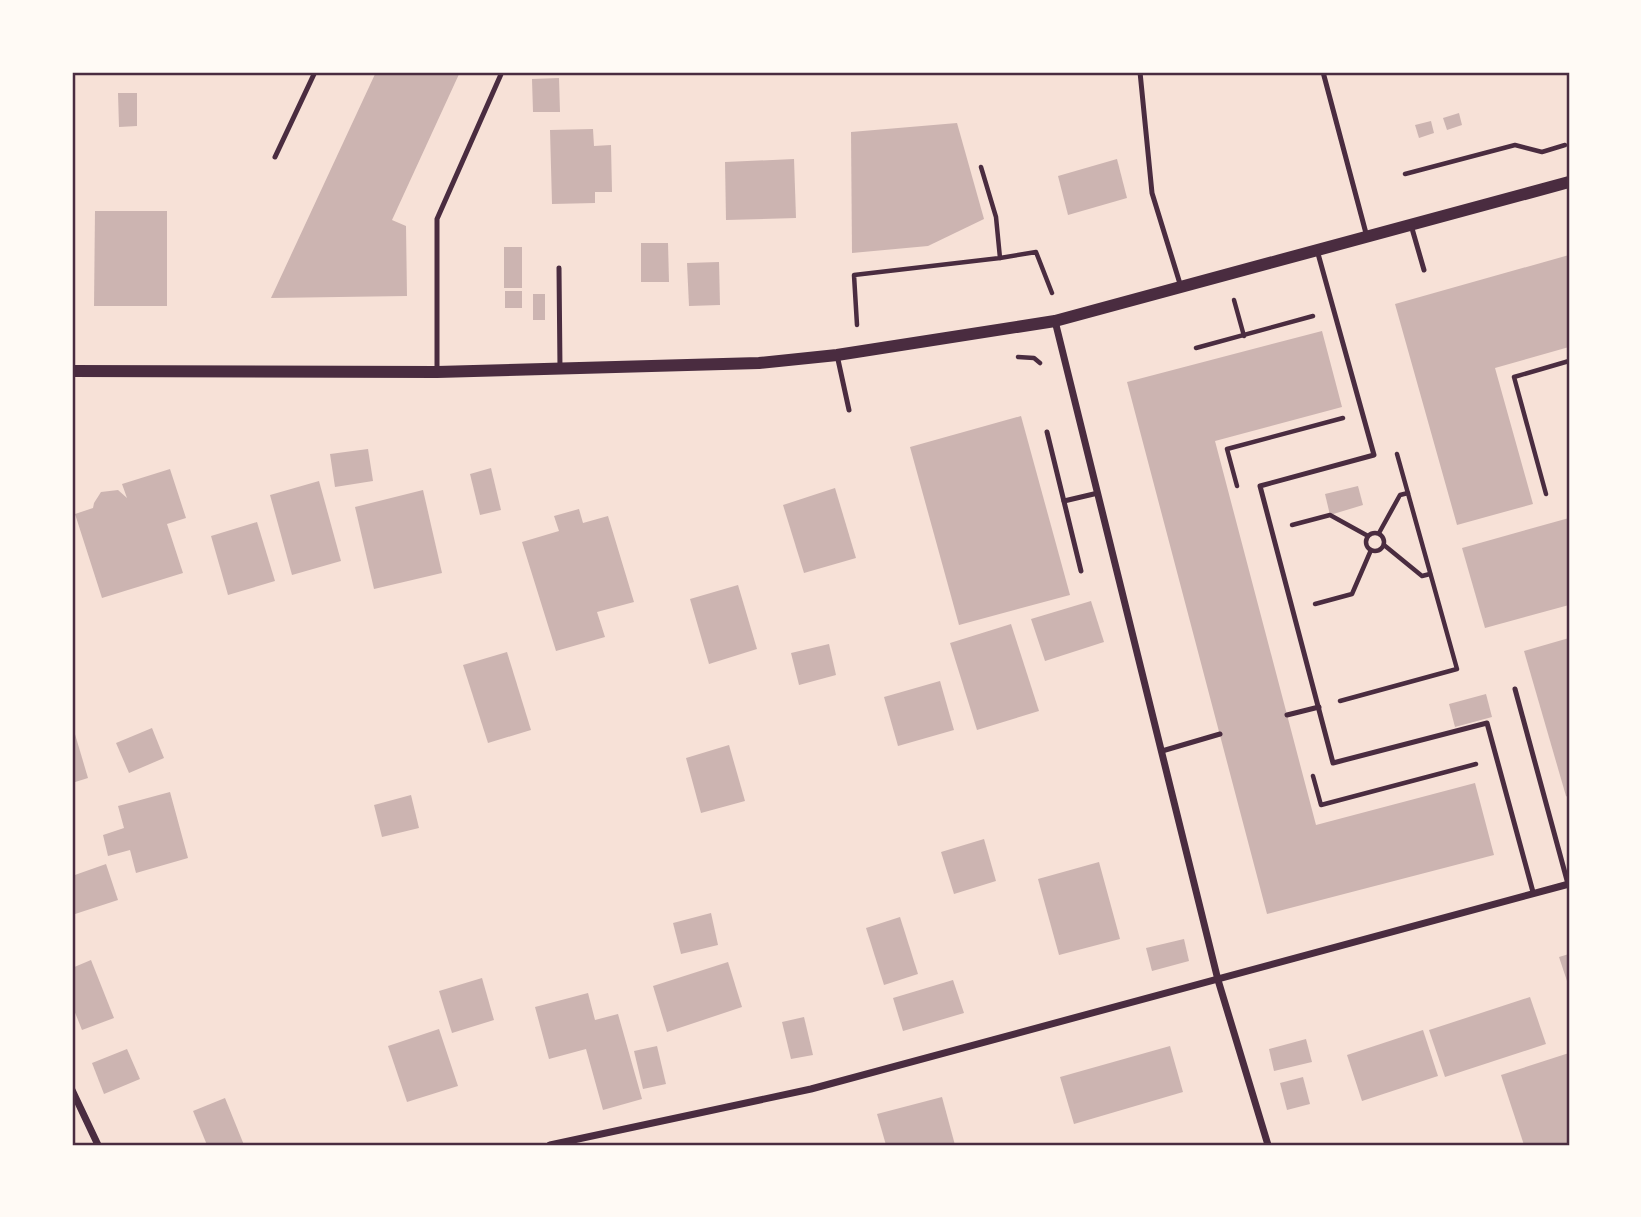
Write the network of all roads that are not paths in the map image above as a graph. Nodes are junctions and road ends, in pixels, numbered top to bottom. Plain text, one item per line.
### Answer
1 (314, 72) edge
2 (502, 72) edge
3 (1140, 72) edge
4 (1324, 72) edge
5 (275, 157) dead end
6 (1569, 182) edge
7 (1411, 225) junction
8 (1367, 237) junction
9 (1317, 250) junction
10 (559, 268) dead end
11 (1424, 270) dead end
12 (1181, 287) junction
13 (1055, 321) junction
14 (837, 355) junction
15 (560, 369) junction
16 (72, 370) edge
17 (437, 372) junction
18 (849, 410) dead end
19 (1047, 432) dead end
20 (1098, 493) junction
21 (1063, 501) junction
22 (1081, 571) dead end
23 (1516, 689) dead end
24 (1319, 707) junction
25 (1287, 715) dead end
26 (1220, 734) dead end
27 (1162, 751) junction
28 (1569, 884) edge
29 (1533, 892) junction
30 (1218, 981) junction
31 (72, 1090) edge
32 (98, 1145) edge
33 (550, 1145) edge
34 (1268, 1145) edge

1 - 5 lane
2 - 17 lane
3 - 12 lane
4 - 8 lane
6 - 7 street
7 - 8 street
7 - 11 lane
8 - 9 street
9 - 12 street
9 - 24 lane
10 - 15 lane
12 - 13 street
13 - 14 street
13 - 20 street
14 - 15 street
14 - 18 lane
15 - 17 street
16 - 17 street
19 - 21 lane
20 - 21 lane
20 - 27 street
21 - 22 lane
23 - 28 lane
24 - 25 lane
24 - 29 lane
26 - 27 lane
27 - 30 street
28 - 29 street
29 - 30 street
30 - 33 street
30 - 34 street
31 - 32 street

